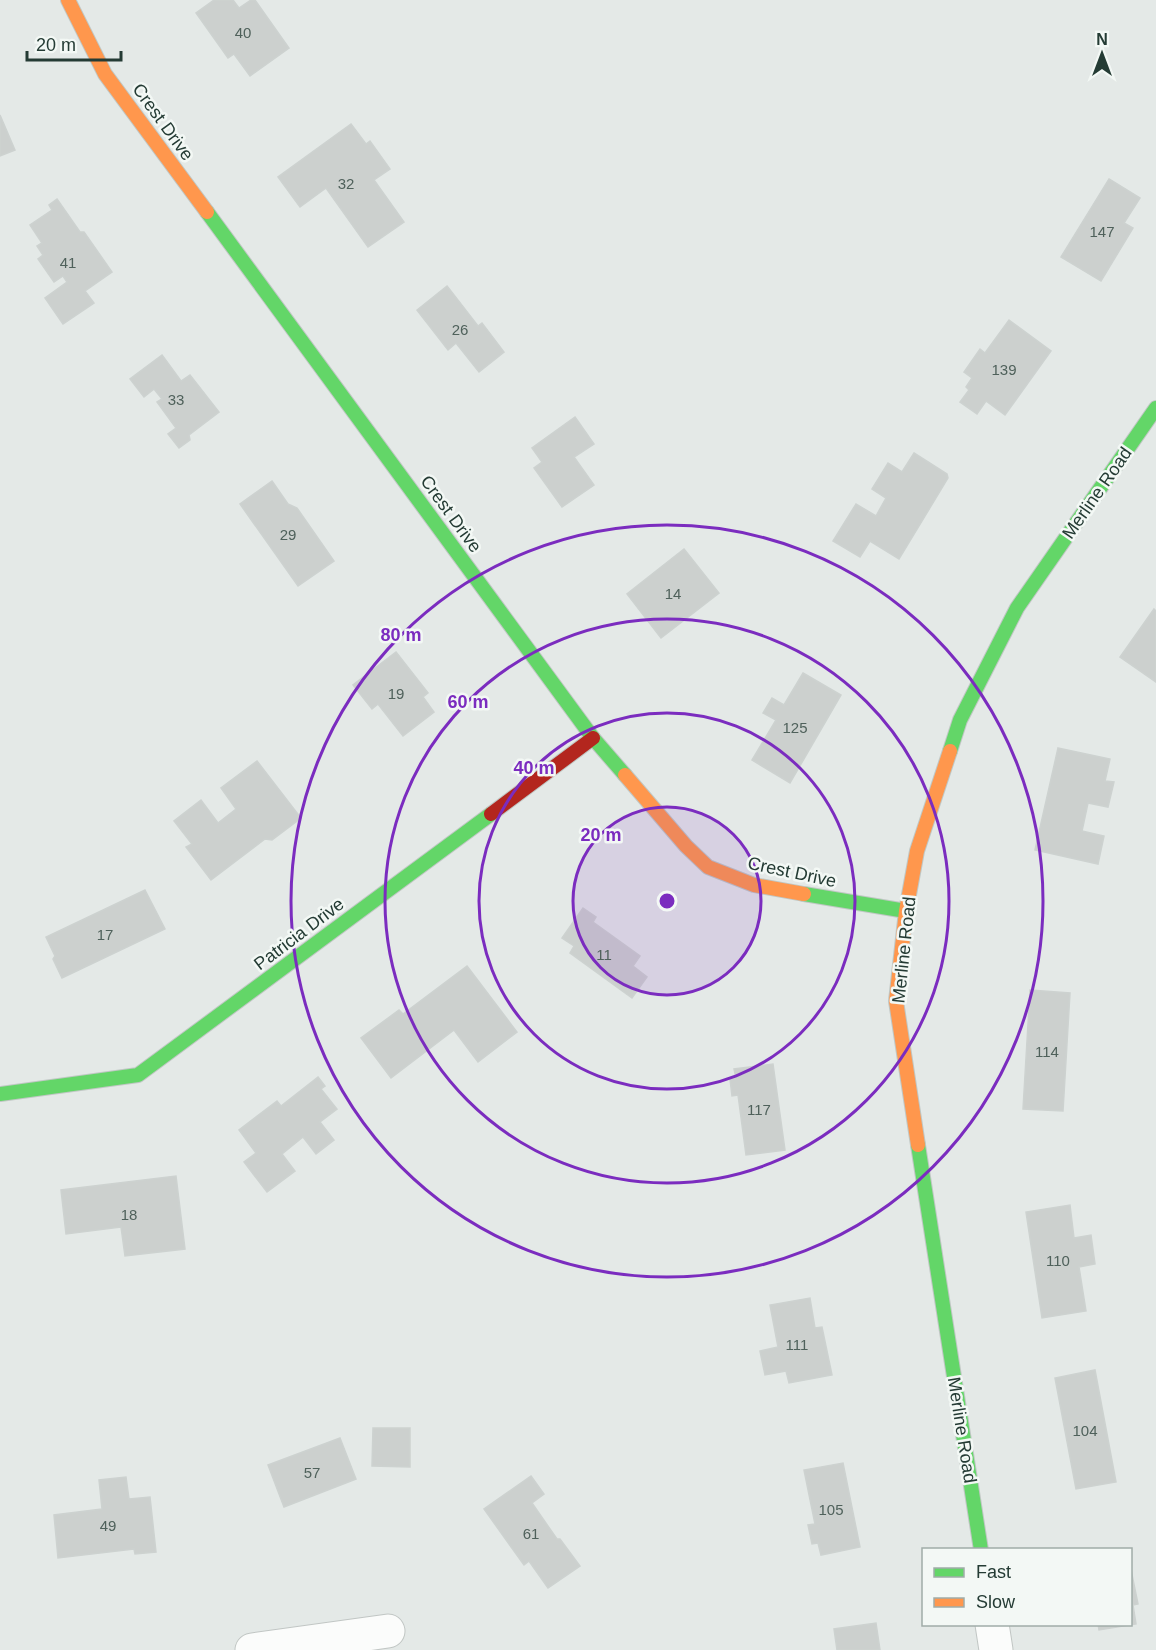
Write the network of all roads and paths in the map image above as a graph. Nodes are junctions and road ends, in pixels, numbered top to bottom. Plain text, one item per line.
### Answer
1 (68, 0) edge
2 (1156, 408) edge
3 (593, 738) junction
4 (906, 911) junction
5 (0, 1094) edge
6 (981, 1548) edge
7 (992, 1626) edge
8 (388, 1631) dead end
9 (252, 1650) edge
10 (996, 1650) edge

1 - 3 street, Crest Drive
2 - 4 street, Merline Road
3 - 4 street, Crest Drive
3 - 5 street, Patricia Drive
4 - 6 street, Merline Road
7 - 10 street
8 - 9 street

